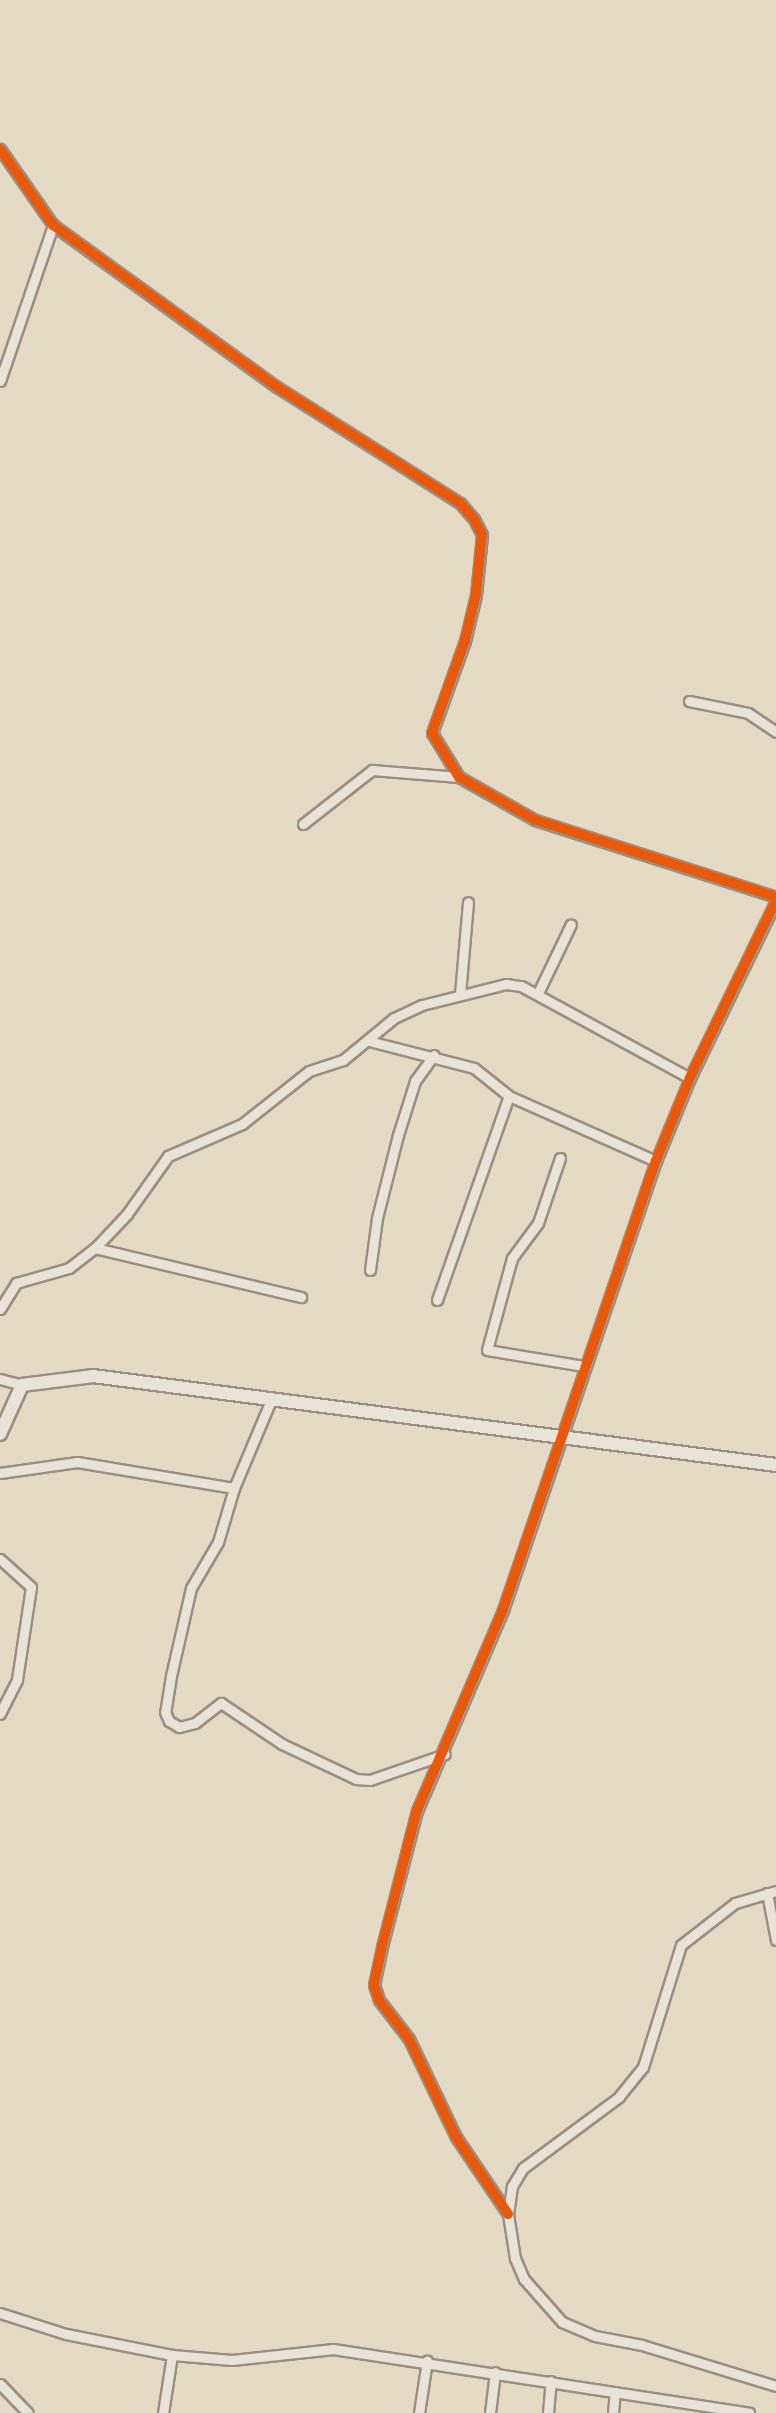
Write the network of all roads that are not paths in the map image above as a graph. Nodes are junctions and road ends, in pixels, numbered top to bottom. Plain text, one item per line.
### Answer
1 (0, 149) edge
2 (53, 225) junction
3 (0, 381) edge
4 (689, 701) dead end
5 (776, 732) edge
6 (459, 778) junction
7 (303, 824) dead end
8 (776, 899) edge
9 (468, 902) dead end
10 (571, 925) dead end
11 (538, 993) junction
12 (460, 994) junction
13 (369, 1041) junction
14 (434, 1055) junction
15 (690, 1078) junction
16 (509, 1096) junction
17 (559, 1158) dead end
18 (656, 1161) junction
19 (95, 1248) junction
20 (370, 1270) dead end
21 (301, 1297) dead end
22 (437, 1300) dead end
23 (0, 1309) edge
24 (584, 1366) junction
25 (0, 1380) edge
26 (22, 1385) junction
27 (271, 1400) junction
28 (0, 1434) edge
29 (558, 1440) junction
30 (776, 1465) edge
31 (0, 1473) edge
32 (234, 1488) junction
33 (0, 1559) edge
34 (0, 1714) edge
35 (445, 1754) junction
36 (772, 1892) edge
37 (776, 1940) edge
38 (508, 2214) junction
39 (0, 2313) edge
40 (172, 2355) junction
41 (426, 2361) junction
42 (495, 2372) junction
43 (551, 2381) junction
44 (0, 2384) edge
45 (776, 2386) edge
46 (615, 2392) junction
47 (682, 2401) junction
48 (28, 2413) edge
49 (163, 2413) edge
50 (419, 2413) edge
51 (490, 2413) edge
52 (548, 2413) edge
53 (613, 2413) edge
54 (681, 2413) edge
55 (749, 2413) edge

1 - 2 street
2 - 3 street
2 - 6 street
4 - 5 street
6 - 7 street
6 - 8 street
8 - 15 street
9 - 12 street
10 - 11 street
11 - 12 street
11 - 15 street
12 - 13 street
13 - 14 street
13 - 19 street
14 - 16 street
14 - 20 street
15 - 18 street
16 - 18 street
16 - 22 street
17 - 24 street
18 - 24 street
19 - 21 street
19 - 23 street
24 - 29 street
25 - 26 street
26 - 27 street
26 - 28 street
27 - 29 street
27 - 32 street
29 - 30 street
29 - 35 street
31 - 32 street
32 - 35 street
33 - 34 street
35 - 38 street
36 - 37 street
36 - 38 street
38 - 45 street
39 - 40 street
40 - 41 street
40 - 49 street
41 - 42 street
41 - 50 street
42 - 43 street
42 - 51 street
43 - 46 street
43 - 52 street
44 - 48 street
46 - 47 street
46 - 53 street
47 - 54 street
47 - 55 street

